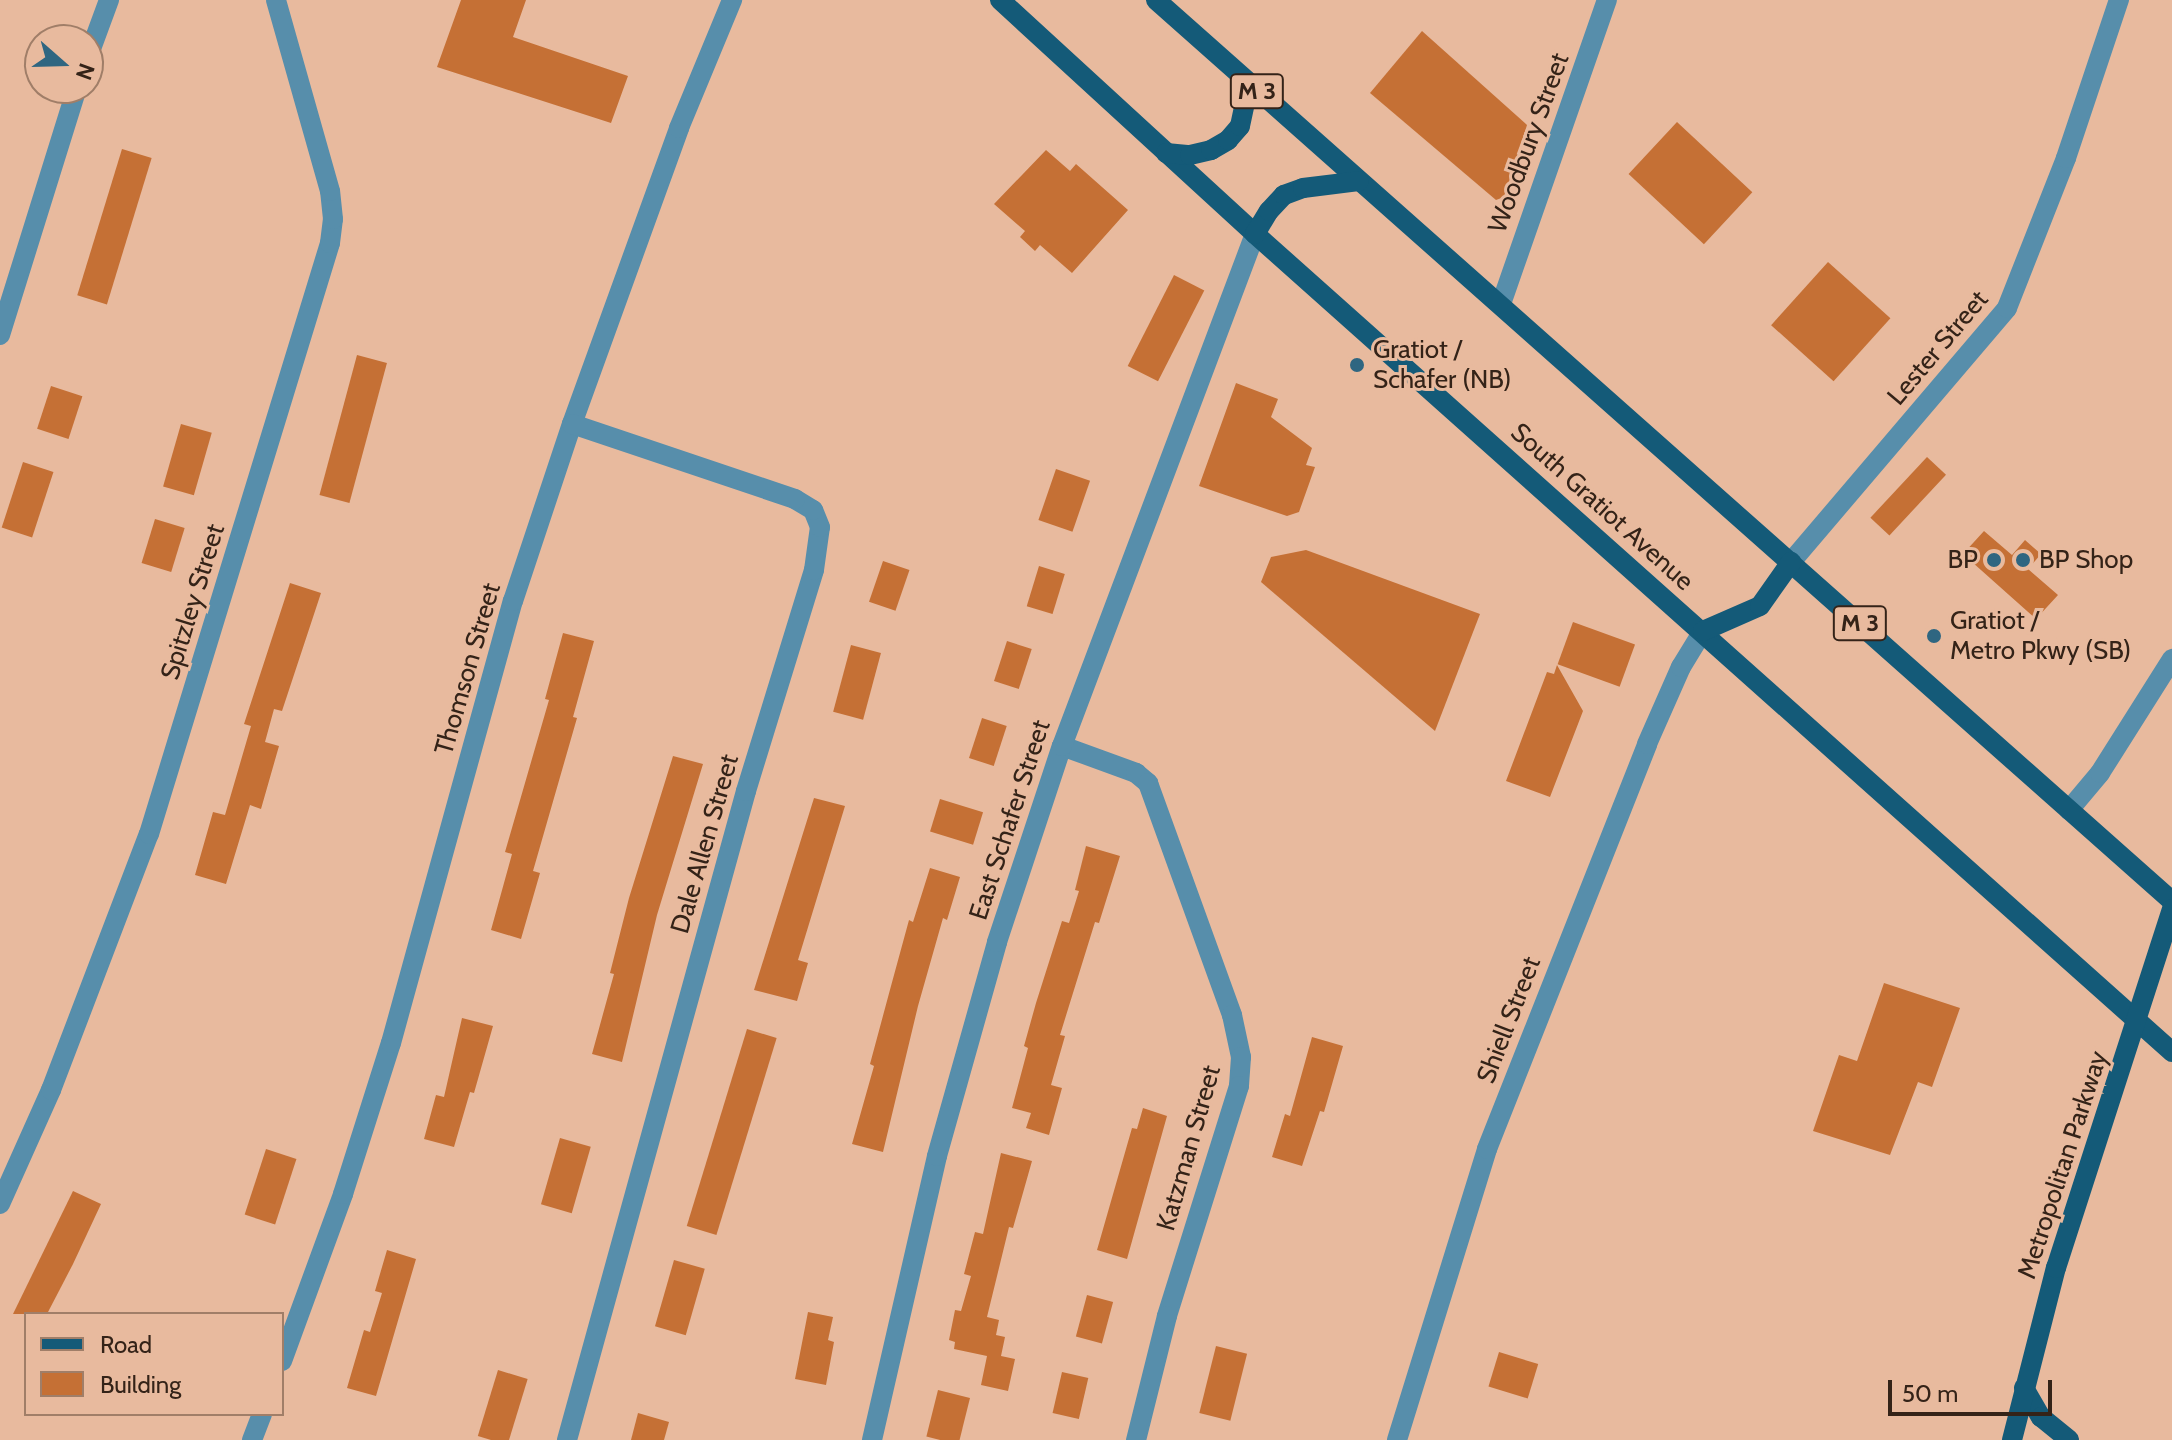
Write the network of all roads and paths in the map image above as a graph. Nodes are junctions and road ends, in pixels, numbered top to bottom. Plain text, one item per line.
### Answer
1 (109, 0) edge
2 (276, 0) edge
3 (732, 0) edge
4 (1000, 0) edge
5 (1156, 0) edge
6 (1607, 0) edge
7 (2119, 0) edge
8 (100, 24) edge
9 (1249, 84) junction
10 (72, 104) edge
11 (1166, 153) junction
12 (1359, 181) junction
13 (1255, 234) junction
14 (1501, 304) junction
15 (0, 335) edge
16 (572, 424) junction
17 (1791, 562) junction
18 (1703, 631) junction
19 (2172, 659) edge
20 (1062, 746) junction
21 (2069, 810) junction
22 (2172, 901) edge
23 (2172, 909) edge
24 (2137, 1021) junction
25 (2172, 1052) edge
26 (0, 1204) edge
27 (284, 1356) edge
28 (2024, 1388) junction
29 (261, 1416) edge
30 (252, 1440) edge
31 (567, 1440) edge
32 (872, 1440) edge
33 (1136, 1440) edge
34 (1397, 1440) edge
35 (2012, 1440) edge
36 (2069, 1440) edge

1 - 8 street
2 - 26 street, Spitzley Street
3 - 16 street, Thomson Street
4 - 11 main road, South Gratiot Avenue
5 - 9 main road, M 3
6 - 14 street, Woodbury Street
7 - 17 street, Lester Street
9 - 11 main road
9 - 12 main road, M 3
10 - 15 street
11 - 13 main road, South Gratiot Avenue
12 - 13 main road
12 - 14 main road, M 3
13 - 18 main road, South Gratiot Avenue
13 - 20 street, East Schafer Street
14 - 17 main road, M 3
16 - 27 street, Thomson Street
16 - 31 street, Dale Allen Street
17 - 18 main road
17 - 21 main road, M 3
18 - 24 main road, South Gratiot Avenue
18 - 34 street, Shiell Street
19 - 21 street
20 - 32 street, East Schafer Street
20 - 33 street, Katzman Street
21 - 22 main road, M 3
23 - 24 main road, Metropolitan Parkway
24 - 25 main road, South Gratiot Avenue
24 - 28 main road, Metropolitan Parkway
28 - 35 main road, Metropolitan Parkway
28 - 36 main road
29 - 30 street

